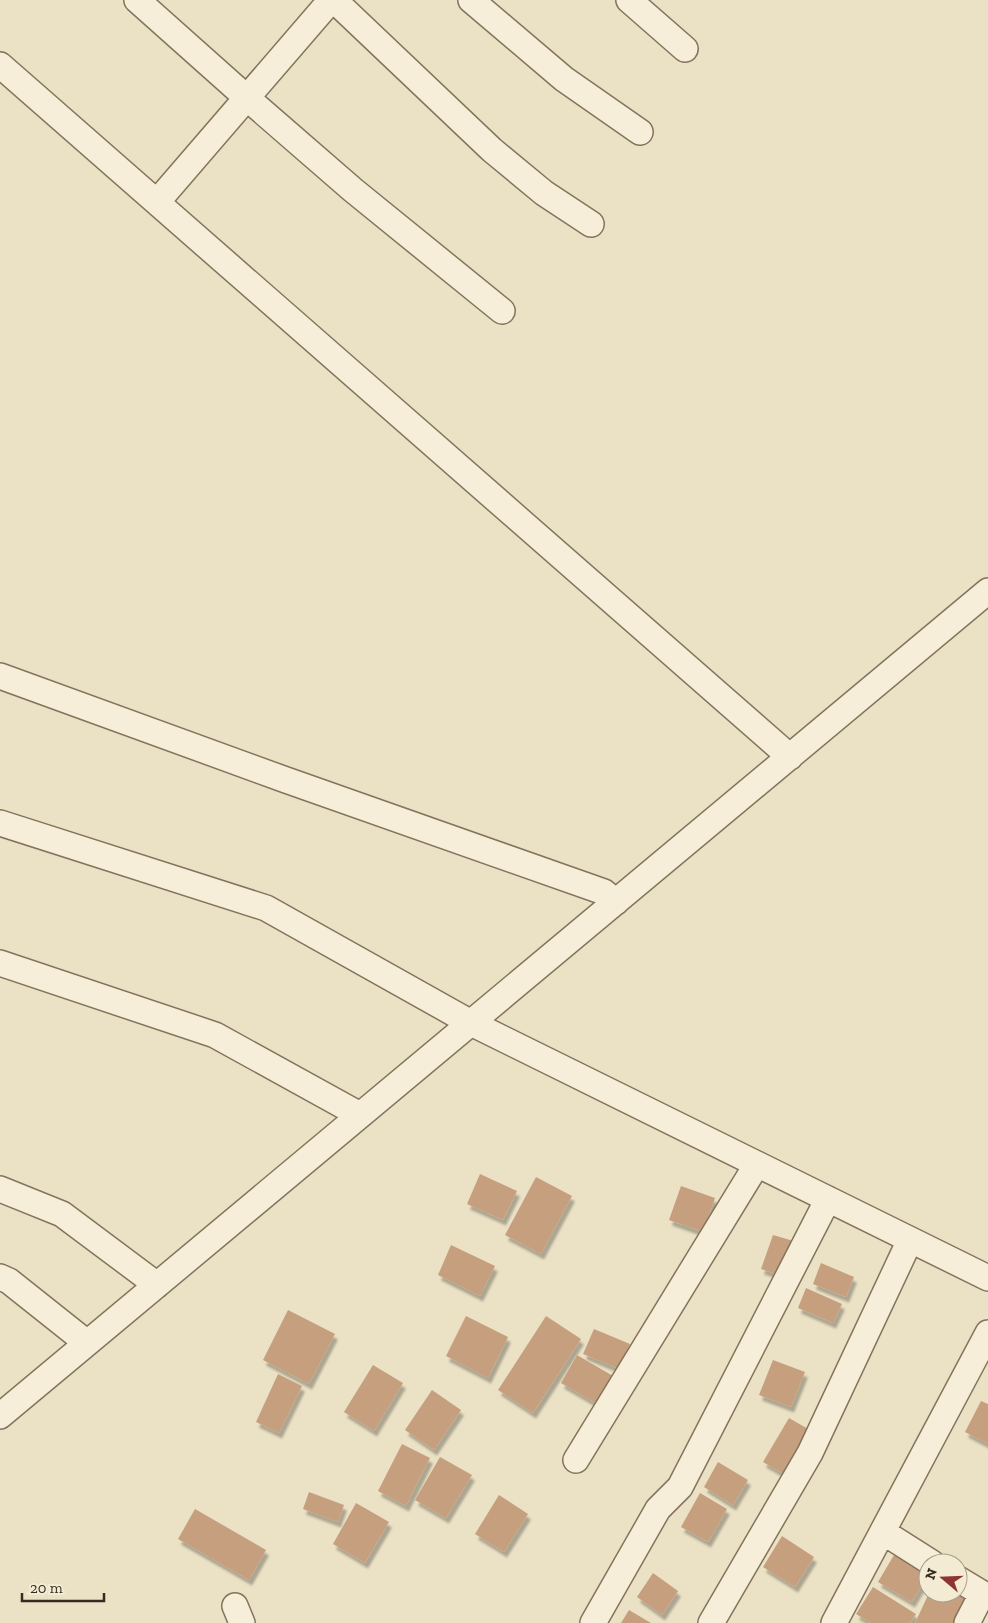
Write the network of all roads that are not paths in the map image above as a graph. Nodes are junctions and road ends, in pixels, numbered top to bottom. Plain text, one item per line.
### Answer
1 (137, 0) edge
2 (333, 0) edge
3 (472, 0) edge
4 (629, 0) edge
5 (685, 49) dead end
6 (0, 65) edge
7 (246, 98) junction
8 (640, 132) dead end
9 (156, 202) junction
10 (591, 224) dead end
11 (502, 311) dead end
12 (988, 591) edge
13 (0, 676) edge
14 (790, 757) junction
15 (0, 823) edge
16 (616, 902) junction
17 (0, 963) edge
18 (471, 1023) junction
19 (360, 1116) junction
20 (757, 1164) junction
21 (0, 1189) edge
22 (828, 1199) junction
23 (910, 1240) junction
24 (0, 1277) edge
25 (988, 1278) edge
26 (157, 1285) junction
27 (988, 1333) edge
28 (88, 1343) junction
29 (0, 1416) edge
30 (576, 1460) dead end
31 (883, 1532) junction
32 (918, 1554) edge
33 (968, 1585) edge
34 (985, 1595) edge
35 (837, 1622) edge
36 (593, 1623) edge
37 (711, 1623) edge
38 (966, 1623) edge

1 - 7 street
2 - 7 street
2 - 10 street
3 - 8 street
4 - 5 street
6 - 9 street
7 - 9 street
7 - 11 street
9 - 14 street
12 - 14 street
13 - 16 street
14 - 16 street
15 - 18 street
16 - 18 street
17 - 19 street
18 - 19 street
18 - 20 street
19 - 26 street
20 - 22 street
20 - 30 street
21 - 26 street
22 - 23 street
22 - 36 street
23 - 25 street
23 - 37 street
24 - 28 street
26 - 28 street
27 - 31 street
28 - 29 street
31 - 32 street
31 - 35 street
33 - 34 street
34 - 38 street

